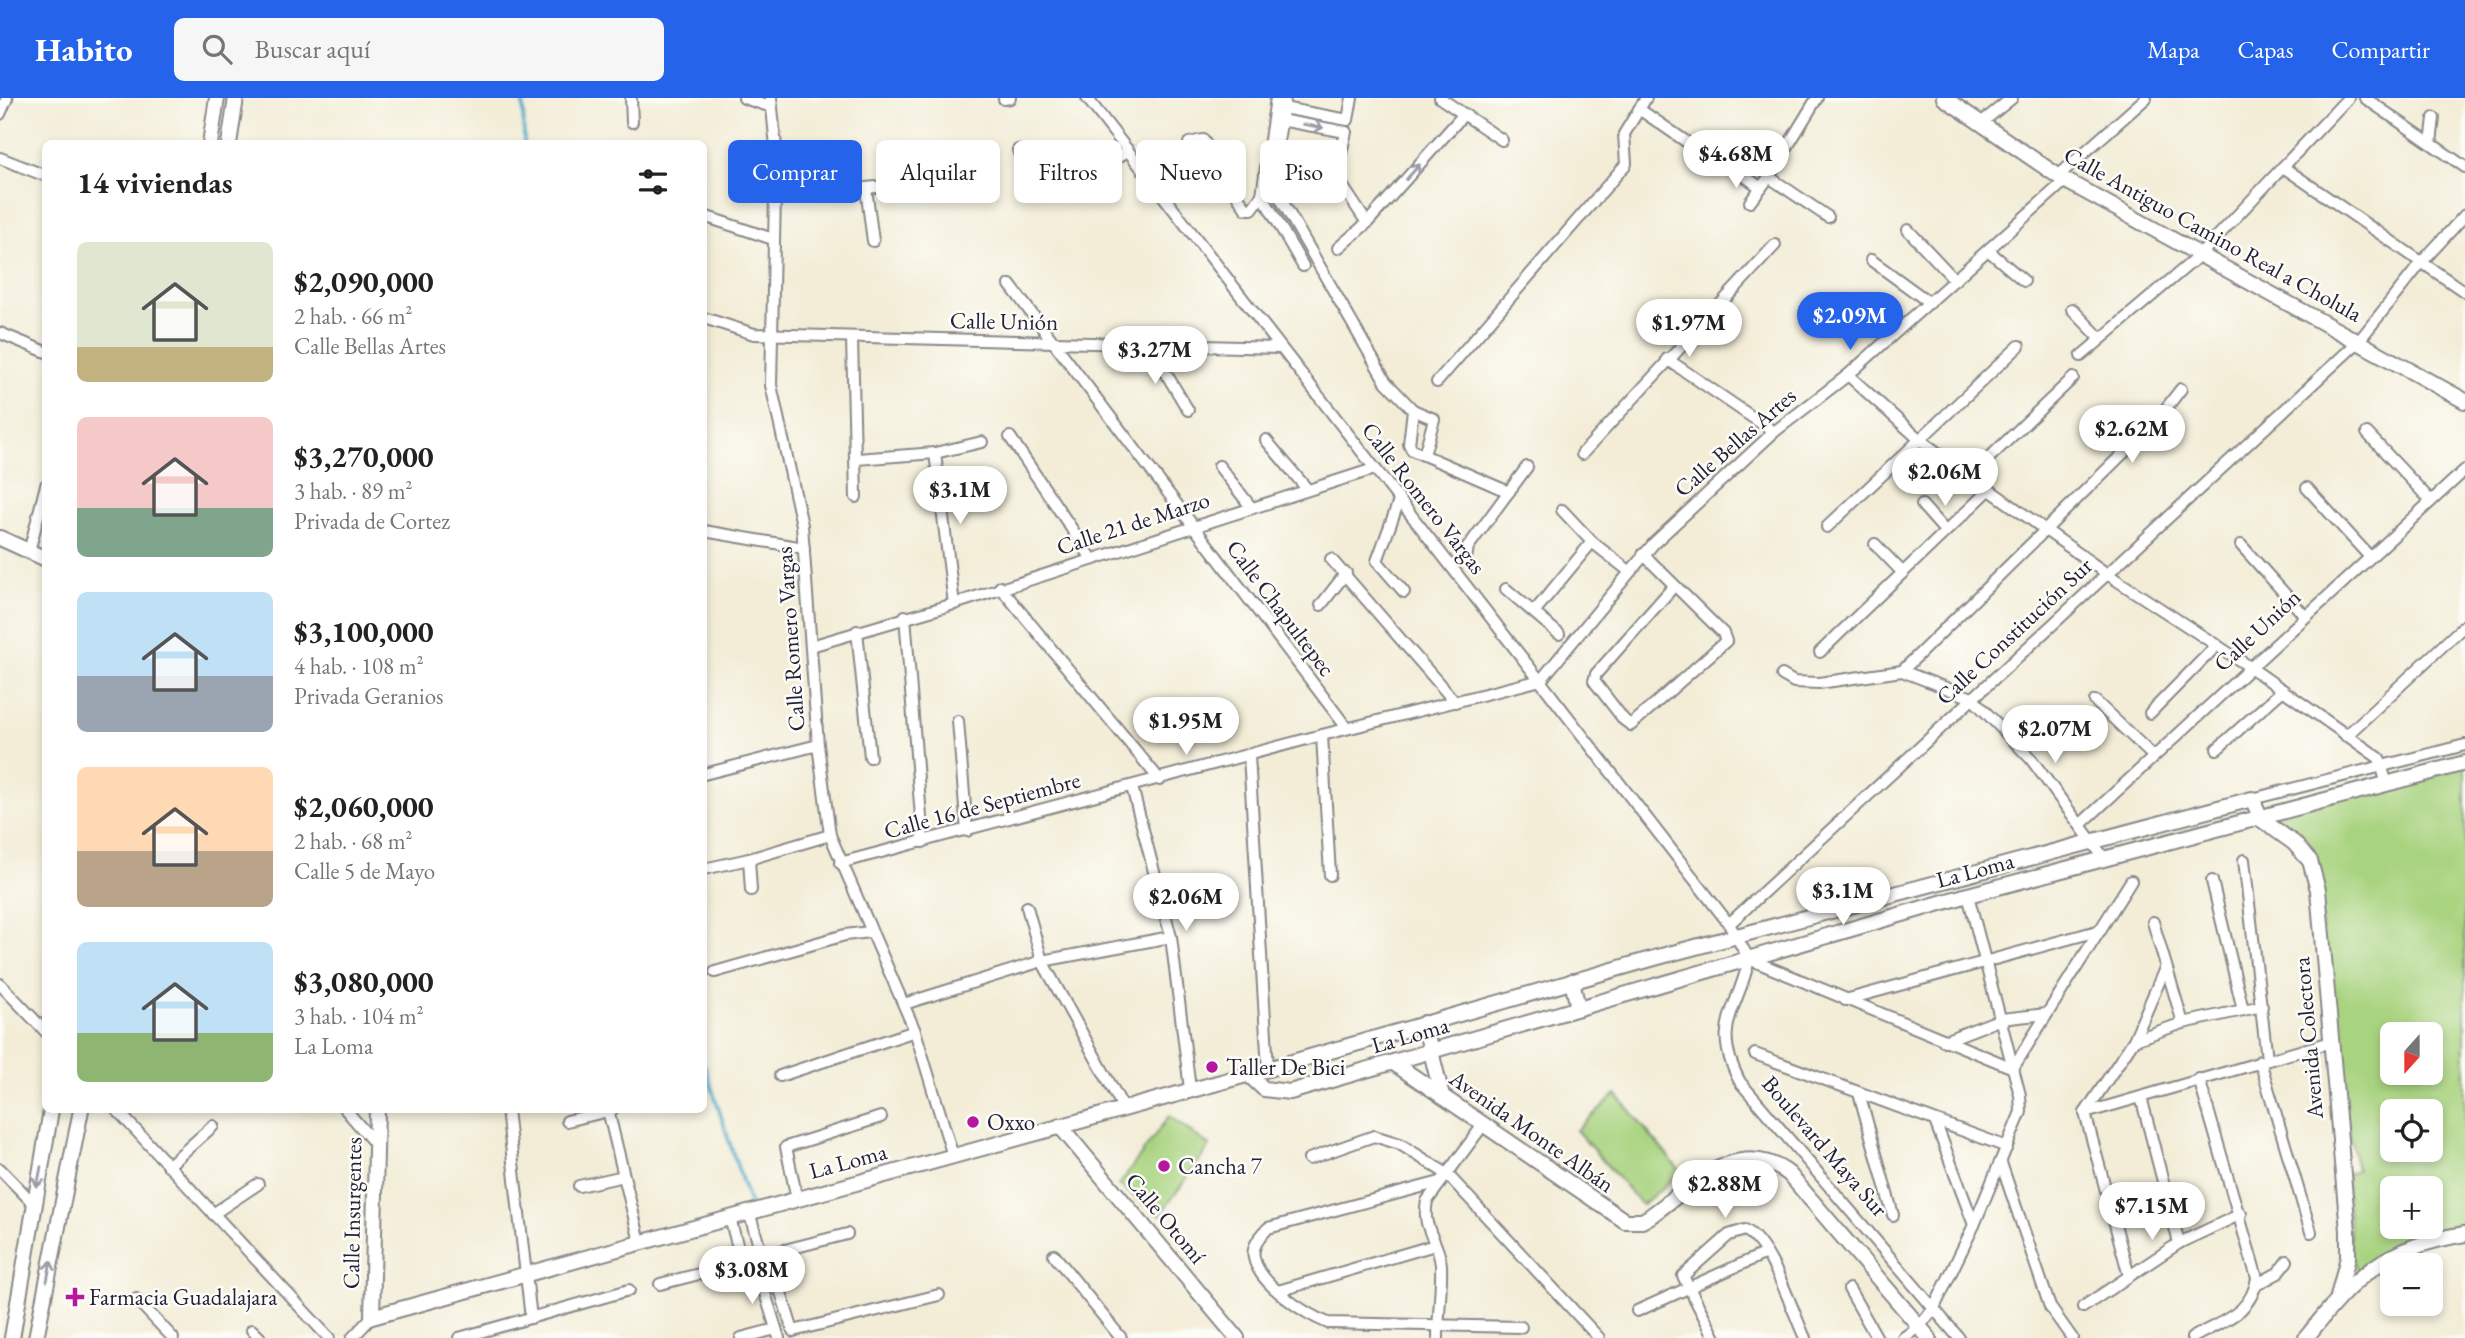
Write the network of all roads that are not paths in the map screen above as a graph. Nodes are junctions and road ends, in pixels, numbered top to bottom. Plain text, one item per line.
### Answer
1 (7, 98) edge
2 (217, 98) edge
3 (236, 98) edge
4 (631, 98) edge
5 (744, 98) edge
6 (1087, 98) edge
7 (1276, 98) edge
8 (1352, 98) edge
9 (1440, 98) edge
10 (1646, 98) edge
11 (1817, 98) edge
12 (1944, 98) edge
13 (2012, 98) edge
14 (2146, 98) edge
15 (2348, 98) edge
16 (2365, 98) edge
17 (771, 103) edge
18 (1284, 103) edge
19 (1639, 109) junction
20 (0, 114) edge
21 (1464, 114) junction
22 (2434, 118) dead end
23 (1280, 120) junction
24 (632, 121) dead end
25 (1981, 123) junction
26 (211, 140) edge
27 (230, 140) edge
28 (775, 140) edge
29 (1270, 140) edge
30 (1502, 140) dead end
31 (2431, 143) junction
32 (1694, 147) dead end
33 (1128, 150) junction
34 (1122, 154) edge
35 (0, 158) edge
36 (1731, 166) dead end
37 (2283, 167) junction
38 (2465, 167) edge
39 (42, 174) edge
40 (1769, 177) junction
41 (2062, 178) junction
42 (876, 187) edge
43 (862, 188) edge
44 (866, 188) junction
45 (1761, 188) junction
46 (1260, 198) edge
47 (1750, 202) dead end
48 (775, 203) edge
49 (1242, 203) edge
50 (1267, 203) edge
51 (2465, 215) edge
52 (707, 217) edge
53 (1828, 217) dead end
54 (1367, 223) junction
55 (1908, 230) dead end
56 (773, 239) junction
57 (873, 241) dead end
58 (1775, 245) dead end
59 (1338, 248) dead end
60 (1989, 251) junction
61 (2200, 255) junction
62 (1871, 260) dead end
63 (2421, 262) junction
64 (1303, 266) dead end
65 (1955, 280) junction
66 (2024, 281) dead end
67 (1010, 285) dead end
68 (2465, 292) edge
69 (1930, 303) junction
70 (2072, 309) dead end
71 (707, 319) edge
72 (0, 333) edge
73 (771, 334) junction
74 (2100, 338) junction
75 (852, 339) junction
76 (2358, 342) junction
77 (1058, 344) junction
78 (1149, 345) junction
79 (2019, 346) dead end
80 (1278, 348) junction
81 (42, 350) edge
82 (2081, 356) dead end
83 (1667, 359) junction
84 (1848, 375) junction
85 (2073, 378) dead end
86 (1437, 382) dead end
87 (2181, 389) dead end
88 (2465, 401) edge
89 (1188, 410) dead end
90 (1413, 410) junction
91 (1774, 432) junction
92 (2367, 433) dead end
93 (1010, 437) dead end
94 (1266, 440) dead end
95 (1920, 440) junction
96 (982, 442) dead end
97 (935, 453) junction
98 (1581, 454) dead end
99 (1424, 455) junction
100 (857, 459) junction
101 (1219, 466) dead end
102 (1527, 467) dead end
103 (1374, 469) junction
104 (2465, 470) edge
105 (1970, 476) junction
106 (2307, 488) dead end
107 (1307, 489) junction
108 (1989, 490) junction
109 (1509, 492) junction
110 (856, 497) dead end
111 (42, 501) edge
112 (1399, 501) junction
113 (2431, 501) junction
114 (1922, 505) dead end
115 (1251, 507) junction
116 (1562, 510) dead end
117 (1192, 527) junction
118 (1827, 527) dead end
119 (2044, 528) junction
120 (1945, 531) junction
121 (707, 532) edge
122 (0, 538) edge
123 (1592, 542) junction
124 (1875, 544) dead end
125 (2241, 545) dead end
126 (804, 548) junction
127 (29, 552) junction
128 (1643, 554) junction
129 (2369, 556) junction
130 (42, 557) edge
131 (1092, 559) junction
132 (1331, 559) dead end
133 (1466, 559) dead end
134 (1629, 571) junction
135 (1346, 573) junction
136 (1903, 573) junction
137 (2107, 574) junction
138 (1674, 586) junction
139 (1000, 587) junction
140 (1506, 589) dead end
141 (1404, 592) dead end
142 (954, 604) junction
143 (1321, 606) dead end
144 (1534, 612) junction
145 (2304, 615) junction
146 (905, 616) junction
147 (2465, 625) edge
148 (857, 631) junction
149 (1559, 634) dead end
150 (2217, 645) junction
151 (811, 646) junction
152 (1820, 652) dead end
153 (2249, 667) junction
154 (1902, 671) junction
155 (1782, 676) dead end
156 (1541, 680) junction
157 (2283, 690) junction
158 (1972, 698) junction
159 (2095, 701) dead end
160 (1455, 702) junction
161 (2150, 713) dead end
162 (958, 720) dead end
163 (1347, 728) junction
164 (1322, 734) junction
165 (2346, 736) junction
166 (818, 745) junction
167 (2465, 745) edge
168 (2217, 749) dead end
169 (2152, 755) junction
170 (1249, 756) junction
171 (870, 757) dead end
172 (2465, 763) edge
173 (2384, 767) junction
174 (707, 773) edge
175 (1160, 780) junction
176 (2387, 784) junction
177 (1132, 787) junction
178 (2252, 800) junction
179 (2260, 818) junction
180 (2081, 824) junction
181 (967, 831) junction
182 (830, 835) junction
183 (923, 842) junction
184 (2094, 842) junction
185 (2104, 858) junction
186 (749, 859) junction
187 (2244, 860) dead end
188 (840, 863) junction
189 (707, 868) edge
190 (1330, 875) dead end
191 (2131, 881) dead end
192 (2212, 881) dead end
193 (751, 890) dead end
194 (1968, 895) junction
195 (1027, 907) dead end
196 (2152, 922) dead end
197 (1733, 930) junction
198 (2101, 930) junction
199 (870, 932) junction
200 (1171, 937) junction
201 (1749, 959) junction
202 (1042, 961) junction
203 (1985, 961) junction
204 (2166, 966) junction
205 (715, 972) dead end
206 (1572, 981) junction
207 (0, 984) edge
208 (1845, 1000) junction
209 (904, 1004) junction
210 (2262, 1006) junction
211 (1578, 1009) junction
212 (2243, 1010) junction
213 (2046, 1014) junction
214 (2001, 1019) junction
215 (1424, 1023) junction
216 (2183, 1023) junction
217 (42, 1028) edge
218 (915, 1031) junction
219 (1944, 1041) junction
220 (2134, 1041) junction
221 (2331, 1042) junction
222 (1433, 1052) junction
223 (1755, 1054) dead end
224 (2264, 1060) junction
225 (1395, 1064) junction
226 (1268, 1069) junction
227 (2013, 1069) junction
228 (1248, 1074) junction
229 (780, 1076) dead end
230 (2199, 1079) junction
231 (1190, 1089) junction
232 (1859, 1093) junction
233 (1442, 1096) junction
234 (2141, 1097) junction
235 (1124, 1109) junction
236 (50, 1113) edge
237 (76, 1113) edge
238 (120, 1113) edge
239 (349, 1113) edge
240 (377, 1113) edge
241 (507, 1113) edge
242 (598, 1113) edge
243 (611, 1113) edge
244 (2085, 1113) junction
245 (880, 1118) dead end
246 (567, 1121) dead end
247 (1935, 1121) junction
248 (1483, 1125) junction
249 (213, 1126) dead end
250 (1060, 1126) junction
251 (376, 1145) junction
252 (2007, 1147) junction
253 (953, 1156) junction
254 (1308, 1159) dead end
255 (2001, 1163) junction
256 (168, 1166) junction
257 (0, 1169) edge
258 (624, 1176) junction
259 (1443, 1178) junction
260 (258, 1184) dead end
261 (579, 1186) dead end
262 (797, 1199) junction
263 (34, 1204) junction
264 (749, 1212) junction
265 (213, 1214) junction
266 (2241, 1214) junction
267 (1893, 1215) dead end
268 (730, 1218) junction
269 (1973, 1225) junction
270 (2311, 1231) dead end
271 (847, 1234) dead end
272 (2465, 1234) edge
273 (640, 1242) junction
274 (2179, 1243) junction
275 (1435, 1245) junction
276 (1766, 1253) junction
277 (769, 1254) junction
278 (1054, 1255) dead end
279 (2287, 1261) dead end
280 (742, 1263) junction
281 (527, 1273) junction
282 (2129, 1276) junction
283 (660, 1284) dead end
284 (2256, 1285) junction
285 (1690, 1287) junction
286 (1849, 1289) dead end
287 (629, 1290) dead end
288 (1278, 1291) junction
289 (939, 1295) dead end
290 (2338, 1297) junction
291 (135, 1299) dead end
292 (2083, 1307) dead end
293 (1934, 1308) junction
294 (1637, 1311) dead end
295 (372, 1317) junction
296 (531, 1318) junction
297 (1438, 1326) junction
298 (1521, 1327) dead end
299 (1925, 1332) edge
300 (777, 1333) edge
301 (794, 1334) edge
302 (2195, 1337) edge
303 (12, 1338) edge
304 (36, 1338) edge
305 (173, 1338) edge
306 (329, 1338) edge
307 (352, 1338) edge
308 (459, 1338) edge
309 (741, 1338) edge
310 (1121, 1338) edge
311 (1237, 1338) edge
312 (1438, 1338) edge
313 (1600, 1338) edge
314 (1715, 1338) edge
315 (1805, 1338) edge
316 (1877, 1338) edge
317 (1903, 1338) edge
318 (1959, 1338) edge
319 (2072, 1338) edge
320 (2306, 1338) edge

1 - 20 street
2 - 26 street
3 - 27 street
4 - 24 street
5 - 17 street
6 - 33 street, Calle Romero Vargas
7 - 29 street
8 - 18 street
9 - 21 street
10 - 19 street
11 - 40 street
12 - 25 street, Calle Antiguo Camino Real a Cholula
13 - 25 street
14 - 41 street, Calle Bellas Artes
15 - 37 street
16 - 31 street
17 - 28 street, Calle Romero Vargas
18 - 23 street
19 - 32 street
19 - 86 street
21 - 30 street
54 -> 21 street
22 - 31 street
23 -> 54 street
23 - 90 street
25 - 41 street, Calle Antiguo Camino Real a Cholula
31 - 38 street
33 - 34 street
33 - 80 street, Calle Romero Vargas
35 - 39 street
36 - 45 street
37 - 61 street
37 - 63 street
40 - 45 street
40 - 53 street
41 - 60 street, Calle Bellas Artes
41 - 61 street, Calle Antiguo Camino Real a Cholula
42 - 44 street
43 - 44 street
44 - 57 street
45 - 47 street
46 - 49 street
48 - 56 street, Calle Romero Vargas
50 - 64 street
51 - 63 street, Calle Constitución Sur
52 - 56 street
54 - 59 street
55 - 65 street
56 - 73 street, Calle Romero Vargas
58 - 83 street
60 - 65 street, Calle Bellas Artes
60 - 66 street
61 - 74 street
61 - 76 street, Calle Antiguo Camino Real a Cholula
62 - 69 street
63 - 68 street
63 - 76 street, Calle Constitución Sur
65 - 69 street, Calle Bellas Artes
67 - 77 street, Calle Chapultepec
69 - 84 street, Calle Bellas Artes
70 - 74 street
71 - 73 street, Calle Unión
72 - 81 street
73 - 75 street, Calle Unión
73 - 126 street, Calle Romero Vargas
74 - 82 street
75 - 77 street, Calle Unión
75 - 100 street
76 - 88 street, Calle Antiguo Camino Real a Cholula
76 - 137 street, Calle Constitución Sur
77 - 78 street, Calle Unión
77 - 117 street, Calle Chapultepec
78 - 80 street, Calle Unión
78 - 89 street
79 - 95 street
80 - 103 street, Calle Romero Vargas
83 - 91 street
83 - 98 street
84 - 91 street, Calle Bellas Artes
84 - 95 street
85 - 105 street
87 - 119 street
90 - 99 street
90 - 99 street
91 - 128 street, Calle Bellas Artes
92 - 113 street
93 - 131 street
94 - 107 street
95 - 105 street
95 - 118 street
96 - 97 street
97 - 100 street
97 - 142 street
99 - 109 street
100 - 110 street
101 - 115 street
102 - 109 street
103 - 107 street, Calle 21 de Marzo
103 - 112 street, Calle Romero Vargas
104 - 113 street, Calle Unión
105 - 108 street
106 - 129 street
107 - 115 street, Calle 21 de Marzo
108 - 119 street
108 - 120 street
109 - 133 street
111 - 127 street
112 - 141 street
112 - 156 street, Calle Romero Vargas
113 - 129 street, Calle Unión
114 - 120 street
115 - 117 street, Calle 21 de Marzo
116 - 123 street
117 - 131 street, Calle 21 de Marzo
117 - 163 street, Calle Chapultepec
119 - 137 street
119 - 154 street
120 - 136 street
121 - 126 street
122 - 127 street
123 - 134 street
123 - 144 street
124 - 136 street
125 - 145 street
126 - 151 street, Calle Romero Vargas
127 - 130 street
128 - 134 street, Calle Bellas Artes
128 - 138 street
129 - 145 street, Calle Unión
131 - 139 street, Calle 21 de Marzo
132 - 135 street
134 - 156 street, Calle Bellas Artes
135 - 143 street
135 - 160 street
136 - 152 street
137 - 150 street
137 - 158 street, Calle Constitución Sur
138 - 138 street
139 - 142 street, Calle 21 de Marzo
139 - 175 street
140 - 144 street
142 - 146 street, Calle 21 de Marzo
144 - 149 street
145 - 153 street, Calle Unión
146 - 148 street, Calle 21 de Marzo
146 - 183 street
147 - 165 street
148 - 151 street, Calle 21 de Marzo
148 - 171 street
150 - 153 street
150 - 161 street
151 - 166 street, Calle Romero Vargas
153 - 157 street
153 - 169 street, Calle Unión
154 - 155 street
154 - 158 street
156 - 160 street, Calle 16 de Septiembre
156 - 197 street, Calle Romero Vargas
157 - 165 street
157 - 168 street
158 - 180 street
158 - 197 street, Calle Constitución Sur
159 - 169 street
160 - 163 street, Calle 16 de Septiembre
162 - 181 street
163 - 164 street, Calle 16 de Septiembre
164 - 170 street, Calle 16 de Septiembre
164 - 190 street
165 - 173 street
166 - 174 street
166 - 182 street, Calle Romero Vargas
167 - 173 street
169 - 180 street, Calle Unión
170 - 175 street, Calle 16 de Septiembre
170 - 226 street
172 - 176 street, La Loma
173 - 176 street
173 - 178 street
175 - 177 street, Calle 16 de Septiembre
176 - 179 street, La Loma
177 - 181 street, Calle 16 de Septiembre
177 - 200 street
178 - 179 street, Avenida Colectora
178 - 184 street
179 - 185 street, La Loma
179 - 221 street, Avenida Colectora
180 - 184 street
181 - 183 street, Calle 16 de Septiembre
182 - 186 street
182 - 188 street, Calle Romero Vargas
183 - 188 street, Calle 16 de Septiembre
184 - 185 street
184 - 197 street
185 - 194 street, La Loma
186 - 189 street
186 - 193 street
187 - 210 street
188 - 199 street, Calle Romero Vargas
191 - 198 street
192 - 212 street
194 - 201 street, La Loma
194 - 203 street
195 - 202 street
196 - 204 street
197 - 201 street
197 - 206 street
198 - 203 street
198 - 213 street
199 - 205 street
199 - 209 street, Calle Romero Vargas
200 - 202 street
200 - 231 street
201 - 208 street
201 - 211 street, La Loma
201 - 293 street, Boulevard Maya Sur
202 - 209 street
202 - 235 street
203 - 208 street
203 - 214 street
204 - 216 street
204 - 220 street
206 - 211 street
206 - 215 street
207 - 217 street
208 - 219 street
209 - 218 street, Calle Romero Vargas
210 - 212 street
210 - 224 street
211 - 222 street, La Loma
212 - 216 street
213 - 214 street
213 - 227 street
214 - 219 street
214 - 227 street
215 - 222 street
215 - 226 street
216 - 220 street
218 - 229 street
218 - 253 street, Calle Romero Vargas
219 - 227 street
220 - 244 street
221 - 224 street
221 - 290 street, Avenida Colectora
222 - 225 street, La Loma
222 - 233 street
223 - 232 street
224 - 230 street
224 - 270 street
225 - 228 street, La Loma
225 - 233 street, Avenida Monte Albán
226 - 228 street
227 - 252 street
228 - 231 street, La Loma
230 - 234 street
230 - 266 street
231 - 235 street, La Loma
232 - 247 street
232 - 267 street
233 - 248 street, Avenida Monte Albán
234 - 244 street
234 - 274 street
235 - 250 street, La Loma
236 -> 263 street
304 -> 237 street
238 - 256 street
239 - 251 street
240 - 251 street, Calle Insurgentes
241 - 281 street
242 - 246 street
243 - 258 street
244 - 282 street
245 - 262 street
247 - 252 street
247 - 269 street
248 - 259 street
248 - 299 street, Avenida Monte Albán
249 - 256 street
250 - 253 street, La Loma
250 - 311 street, Calle Otomí
251 - 295 street, Calle Insurgentes
252 - 255 street
253 - 262 street, La Loma
254 - 259 street
255 - 269 street
255 - 319 street
256 - 265 street
257 - 263 street
258 - 261 street
258 - 273 street
259 - 275 street
259 - 288 street
259 - 313 street
260 - 265 street
262 - 264 street, La Loma
263 - 303 street
264 - 268 street, La Loma
264 - 277 street
265 - 306 street
266 - 274 street
266 - 284 street
268 - 273 street, La Loma
268 - 280 street
269 - 293 street
271 - 277 street
272 - 290 street
273 - 281 street, La Loma
274 - 282 street
275 - 288 street
275 - 297 street
276 - 285 street
276 - 285 street
276 - 315 street
277 - 301 street
278 - 310 street
279 - 284 street
280 - 283 street
280 - 300 street
281 - 295 street, La Loma
281 - 296 street
282 - 292 street
284 - 302 street
285 - 294 street
285 - 314 street
286 - 316 street
287 - 296 street
288 - 297 street
289 - 301 street
290 - 320 street
291 - 305 street
293 - 299 street
293 - 318 street, Boulevard Maya Sur
295 - 307 street
296 - 308 street
297 - 298 street
297 - 312 street
299 - 317 street
300 - 309 street

